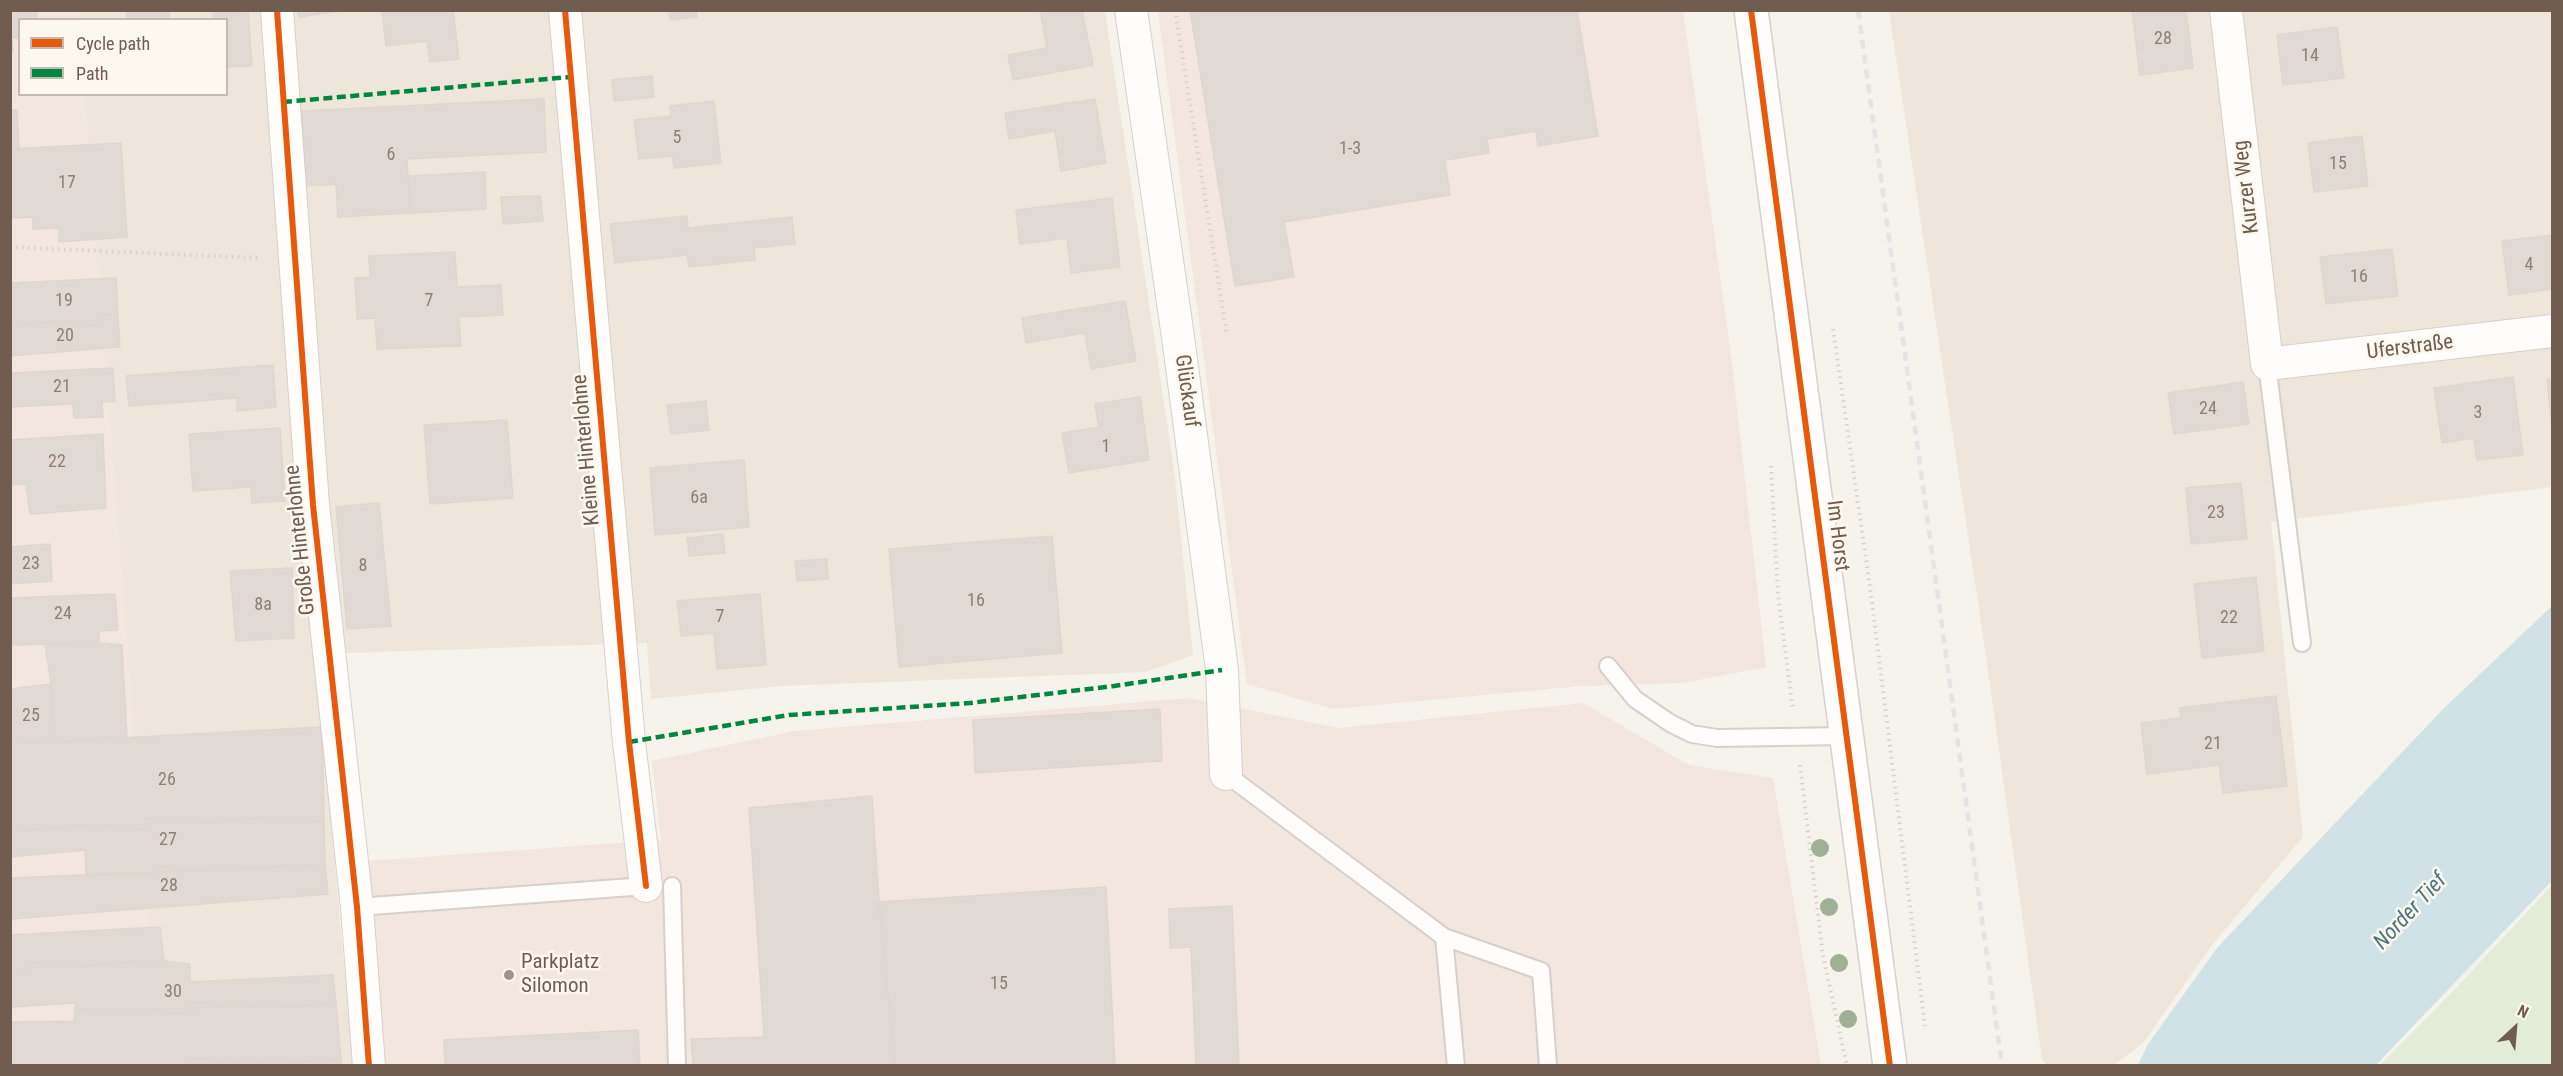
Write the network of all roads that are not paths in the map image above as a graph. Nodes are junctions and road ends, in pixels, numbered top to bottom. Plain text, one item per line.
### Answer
1 (277, 10) edge
2 (565, 10) edge
3 (1131, 10) edge
4 (1751, 10) edge
5 (2226, 10) edge
6 (2553, 331) edge
7 (2267, 364) junction
8 (2302, 643) dead end
9 (1608, 666) dead end
10 (1846, 736) junction
11 (1226, 774) joint
12 (659, 886) junction
13 (357, 907) junction
14 (1444, 937) junction
15 (369, 1065) edge
16 (677, 1065) edge
17 (1456, 1065) edge
18 (1548, 1065) edge
19 (1890, 1065) edge

1 - 13 street, Große Hinterlohne
2 - 12 street, Kleine Hinterlohne
3 - 11 street, Glückauf
4 - 10 street, Im Horst
5 - 7 street, Kurzer Weg
6 - 7 street, Uferstraße
7 - 8 lane
9 - 10 lane
10 - 19 street, Im Horst
11 - 14 lane
12 - 13 lane
12 - 16 lane
13 - 15 street, Große Hinterlohne
14 - 17 lane
14 - 18 lane

